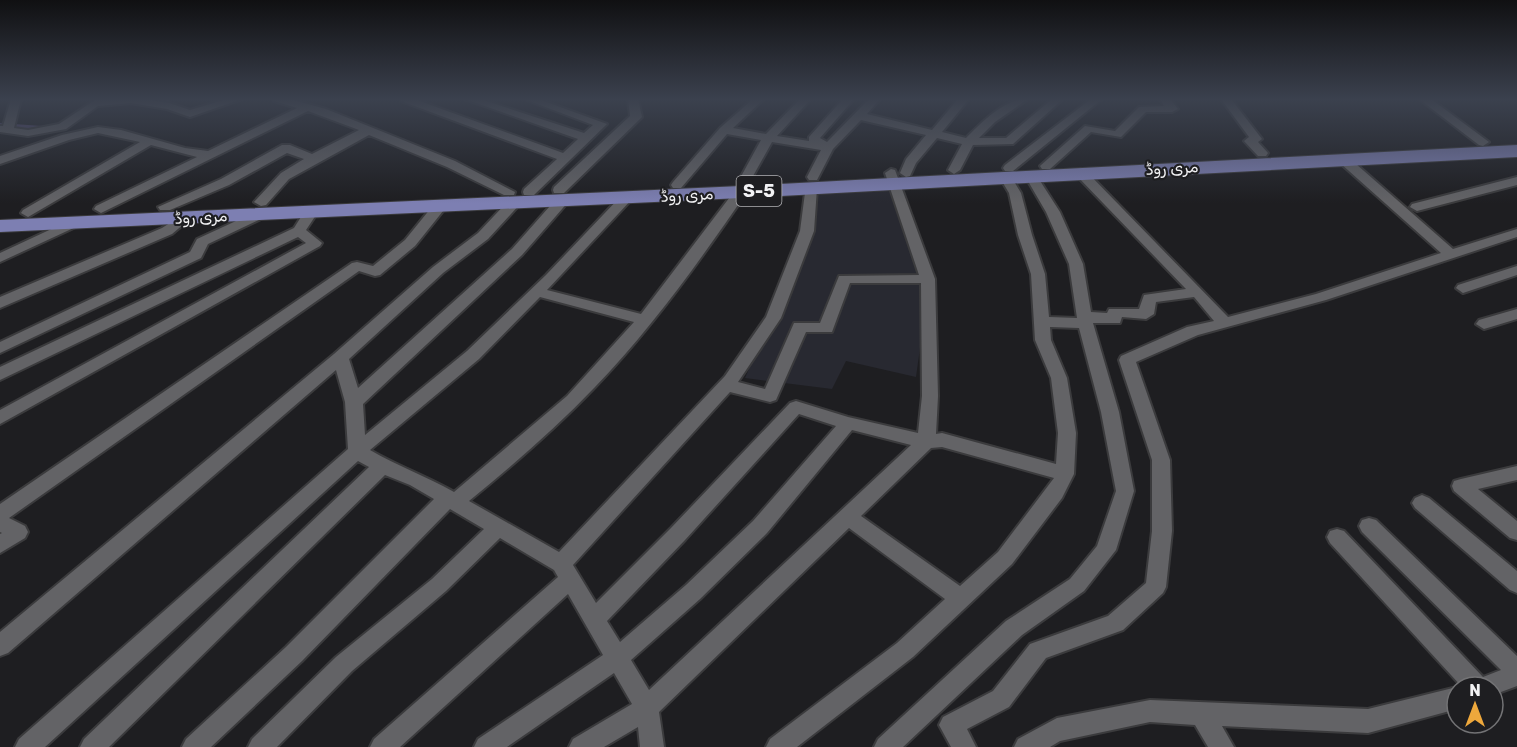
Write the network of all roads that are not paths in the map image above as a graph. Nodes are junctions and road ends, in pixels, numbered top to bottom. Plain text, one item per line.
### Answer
1 (80, 134) edge
2 (124, 134) edge
3 (252, 134) edge
4 (361, 134) edge
5 (374, 134) edge
6 (498, 134) edge
7 (575, 134) edge
8 (591, 134) edge
9 (620, 134) edge
10 (721, 134) edge
11 (749, 134) edge
12 (773, 134) edge
13 (818, 134) edge
14 (842, 134) edge
15 (933, 134) joint
16 (977, 134) edge
17 (1017, 134) edge
18 (1055, 134) edge
19 (1082, 134) edge
20 (1252, 134) edge
21 (1473, 134) edge
22 (770, 137) junction
23 (587, 138) junction
24 (1517, 140) edge
25 (148, 142) junction
26 (969, 142) junction
27 (1484, 142) junction
28 (828, 148) junction
29 (1517, 151) edge
30 (1262, 153) junction
31 (209, 155) junction
32 (563, 158) junction
33 (313, 159) junction
34 (0, 160) edge
35 (1344, 160) junction
36 (954, 170) junction
37 (1038, 171) junction
38 (1007, 173) junction
39 (1081, 173) junction
40 (898, 177) junction
41 (1517, 181) edge
42 (812, 183) junction
43 (677, 185) junction
44 (742, 187) junction
45 (517, 196) junction
46 (560, 196) junction
47 (627, 198) junction
48 (440, 206) junction
49 (165, 207) junction
50 (1417, 207) dead end
51 (260, 208) junction
52 (101, 209) junction
53 (28, 213) junction
54 (0, 214) edge
55 (299, 214) junction
56 (184, 218) junction
57 (75, 222) junction
58 (0, 226) edge
59 (1517, 233) edge
60 (1451, 255) junction
61 (0, 258) edge
62 (1517, 270) edge
63 (928, 279) junction
64 (1463, 288) dead end
65 (537, 292) junction
66 (1198, 292) junction
67 (0, 303) edge
68 (1517, 314) edge
69 (643, 319) junction
70 (1084, 320) junction
71 (1042, 322) junction
72 (1225, 323) junction
73 (1484, 324) dead end
74 (0, 348) edge
75 (340, 358) junction
76 (0, 374) edge
77 (726, 385) junction
78 (354, 402) junction
79 (0, 418) edge
80 (848, 423) junction
81 (926, 441) junction
82 (357, 451) junction
83 (382, 466) junction
84 (1517, 472) edge
85 (1065, 474) junction
86 (452, 500) junction
87 (1422, 503) dead end
88 (0, 514) edge
89 (847, 516) junction
90 (0, 522) edge
91 (1369, 526) dead end
92 (498, 527) junction
93 (1517, 532) edge
94 (1337, 537) dead end
95 (0, 545) edge
96 (566, 572) junction
97 (1517, 584) edge
98 (961, 599) junction
99 (594, 619) junction
100 (0, 646) edge
101 (617, 658) junction
102 (1517, 673) edge
103 (1466, 675) edge
104 (1445, 701) edge
105 (647, 708) junction
106 (1201, 713) junction
107 (27, 747) edge
108 (92, 747) edge
109 (194, 747) edge
110 (260, 747) edge
111 (382, 747) edge
112 (486, 747) edge
113 (582, 747) edge
114 (652, 747) edge
115 (778, 747) edge
116 (886, 747) edge
117 (964, 747) edge
118 (1026, 747) edge
119 (1222, 747) edge

1 - 34 street
2 - 25 street
3 - 31 street
4 - 33 street
5 - 45 street
6 - 32 street
7 - 23 street
8 - 23 street
9 - 46 street
10 - 43 street
11 - 22 street
12 - 22 street
13 - 28 street
14 - 28 street
15 - 26 street
15 - 40 street
16 - 26 street
17 - 26 street
18 - 38 street
19 - 37 street
20 - 30 street
21 - 27 street
22 - 28 street
22 - 44 street
23 - 32 street
24 - 27 main road, مری روڈ / S-5
25 - 31 street
25 - 53 street
26 - 36 street
27 - 30 main road, مری روڈ / S-5
28 - 42 street
29 - 35 main road, مری روڈ / S-5
30 - 37 main road, مری روڈ / S-5
31 - 52 street
32 - 45 street
33 - 49 street
33 - 51 street
35 - 39 main road, مری روڈ / S-5
35 - 60 street
36 - 38 main road, مری روڈ / S-5
36 - 40 main road, مری روڈ / S-5
37 - 38 main road, مری روڈ / S-5
37 - 39 main road, مری روڈ / S-5
37 - 70 street
38 - 40 main road, مری روڈ / S-5
38 - 71 street
39 - 66 street
40 - 42 main road, مری روڈ / S-5
40 - 63 street
41 - 50 street
42 - 44 main road, مری روڈ / S-5
42 - 77 street
43 - 44 main road, مری روڈ / S-5
43 - 46 main road, مری روڈ / S-5
44 - 47 main road, مری روڈ / S-5
44 - 69 street
45 - 46 main road, مری روڈ / S-5
45 - 48 main road, مری روڈ / S-5
45 - 55 main road, مری روڈ / S-5
45 - 75 street
46 - 47 main road, مری روڈ / S-5
46 - 78 street
47 - 65 street
48 - 55 main road, مری روڈ / S-5
48 - 88 street
49 - 51 main road, مری روڈ / S-5
49 - 52 main road, مری روڈ / S-5
51 - 55 main road, مری روڈ / S-5
51 - 56 main road, مری روڈ / S-5
51 - 74 street
52 - 53 main road, مری روڈ / S-5
53 - 54 main road, مری روڈ / S-5
55 - 76 street
55 - 79 street
56 - 57 main road, مری روڈ / S-5
56 - 67 street
57 - 58 main road, مری روڈ / S-5
57 - 61 street
59 - 60 street
60 - 72 street
62 - 64 street
63 - 77 street
63 - 81 street
65 - 69 street
65 - 82 street
66 - 70 street
66 - 72 street
68 - 73 street
69 - 86 street
70 - 71 street
70 - 116 street
71 - 85 street
72 - 117 street
75 - 78 street
75 - 100 street
77 - 96 street
78 - 82 street
80 - 81 street
80 - 99 street
80 - 101 street
81 - 85 street
81 - 89 street
82 - 83 street
82 - 107 street
83 - 86 street
83 - 108 street
84 - 93 street
85 - 98 street
86 - 92 street
86 - 109 street
87 - 97 street
89 - 98 street
89 - 105 street
90 - 95 street
91 - 102 street
92 - 96 street
92 - 110 street
94 - 103 street
96 - 99 street
96 - 111 street
98 - 115 street
99 - 101 street
101 - 105 street
101 - 112 street
104 - 106 street
105 - 113 street
105 - 114 street
106 - 118 street
106 - 119 street

